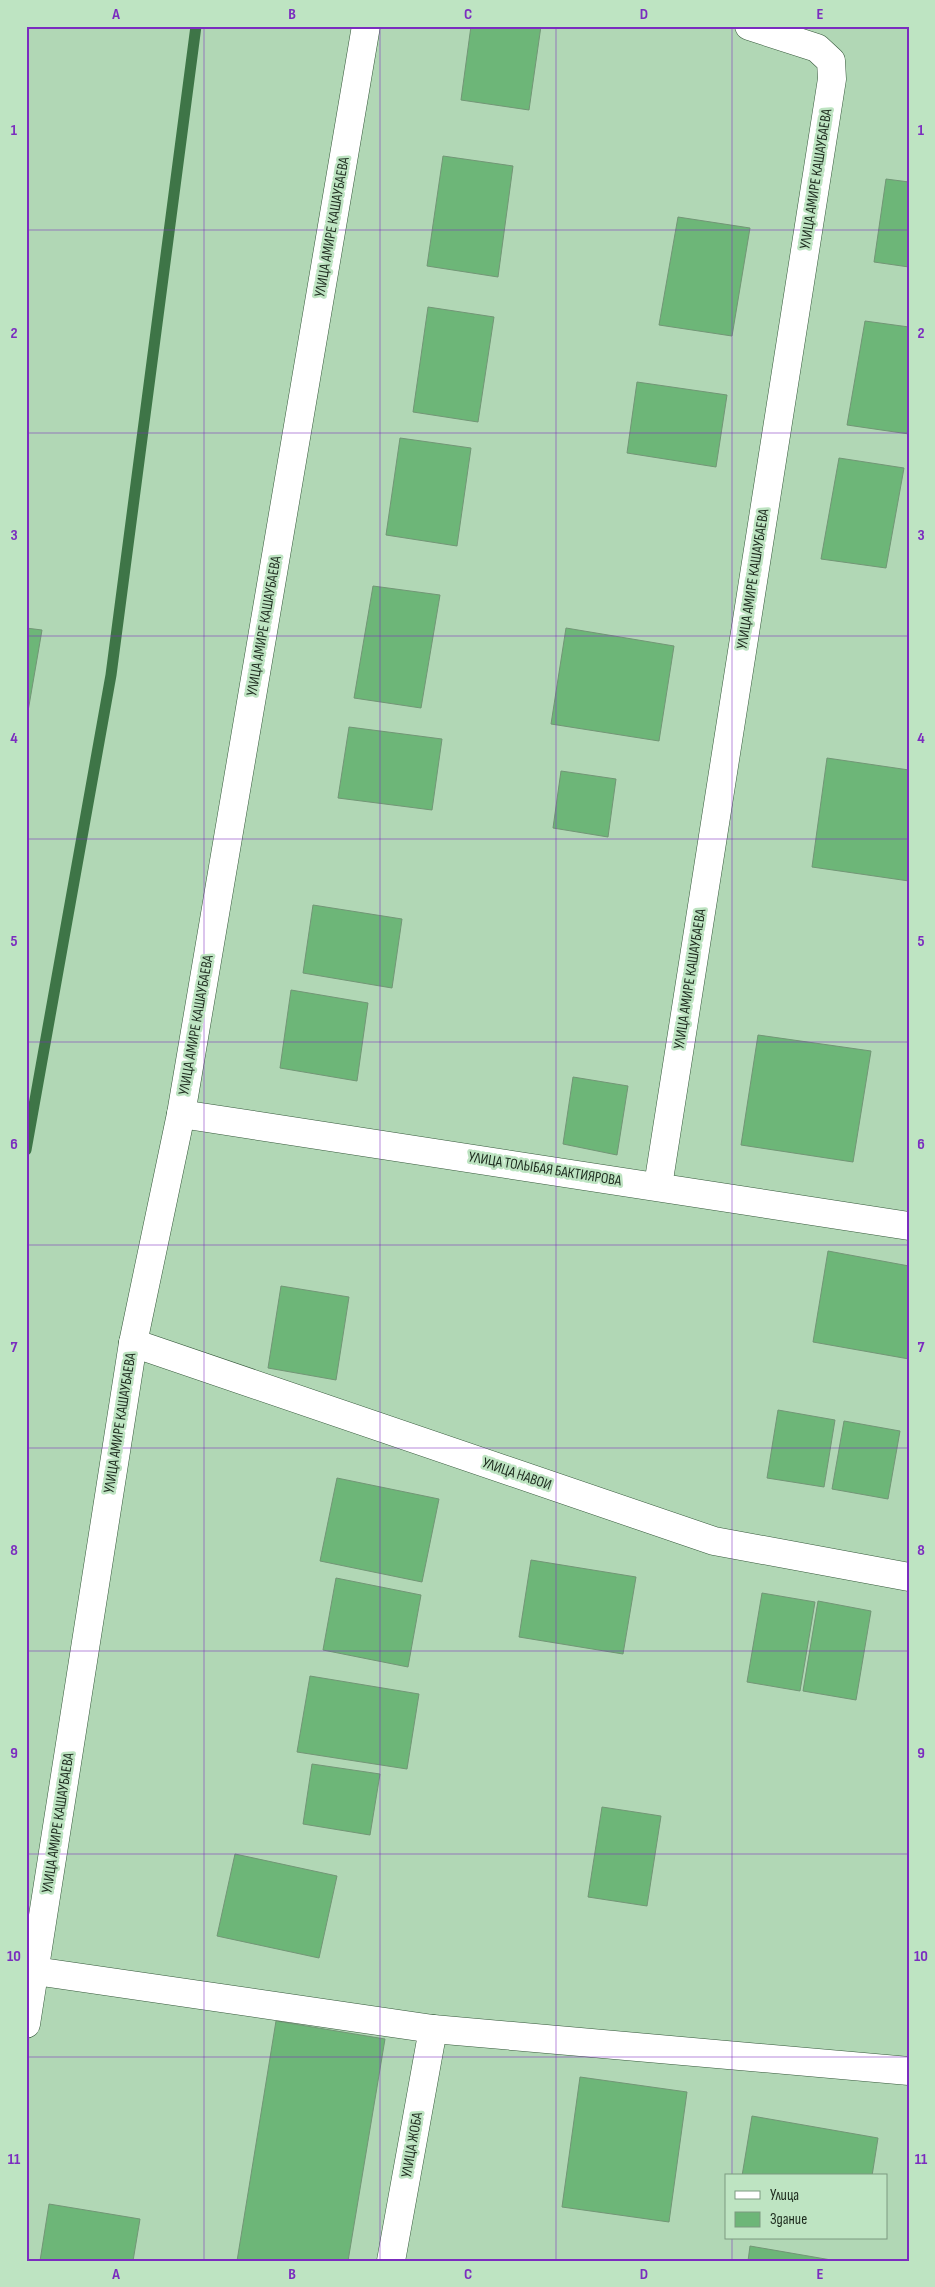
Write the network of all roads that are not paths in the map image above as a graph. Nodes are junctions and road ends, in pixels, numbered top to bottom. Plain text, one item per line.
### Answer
1 (366, 26) edge
2 (749, 26) edge
3 (181, 1114) junction
4 (658, 1186) junction
5 (909, 1226) edge
6 (133, 1343) junction
7 (909, 1577) edge
8 (36, 1971) junction
9 (26, 2024) edge
10 (433, 2029) junction
11 (909, 2071) edge
12 (391, 2261) edge

1 - 3 street, УЛИЦА АМИРЕ КАШАУБАЕВА
2 - 4 street, УЛИЦА АМИРЕ КАШАУБАЕВА
3 - 4 street, УЛИЦА ТОЛЫБАЯ БАКТИЯРОВА
3 - 6 street, УЛИЦА АМИРЕ КАШАУБАЕВА
4 - 5 street, УЛИЦА ТОЛЫБАЯ БАКТИЯРОВА
6 - 7 street, УЛИЦА НАВОИ
6 - 8 street, УЛИЦА АМИРЕ КАШАУБАЕВА
8 - 9 street, УЛИЦА АМИРЕ КАШАУБАЕВА
8 - 10 street
10 - 11 street
10 - 12 street, УЛИЦА ЖОБА

